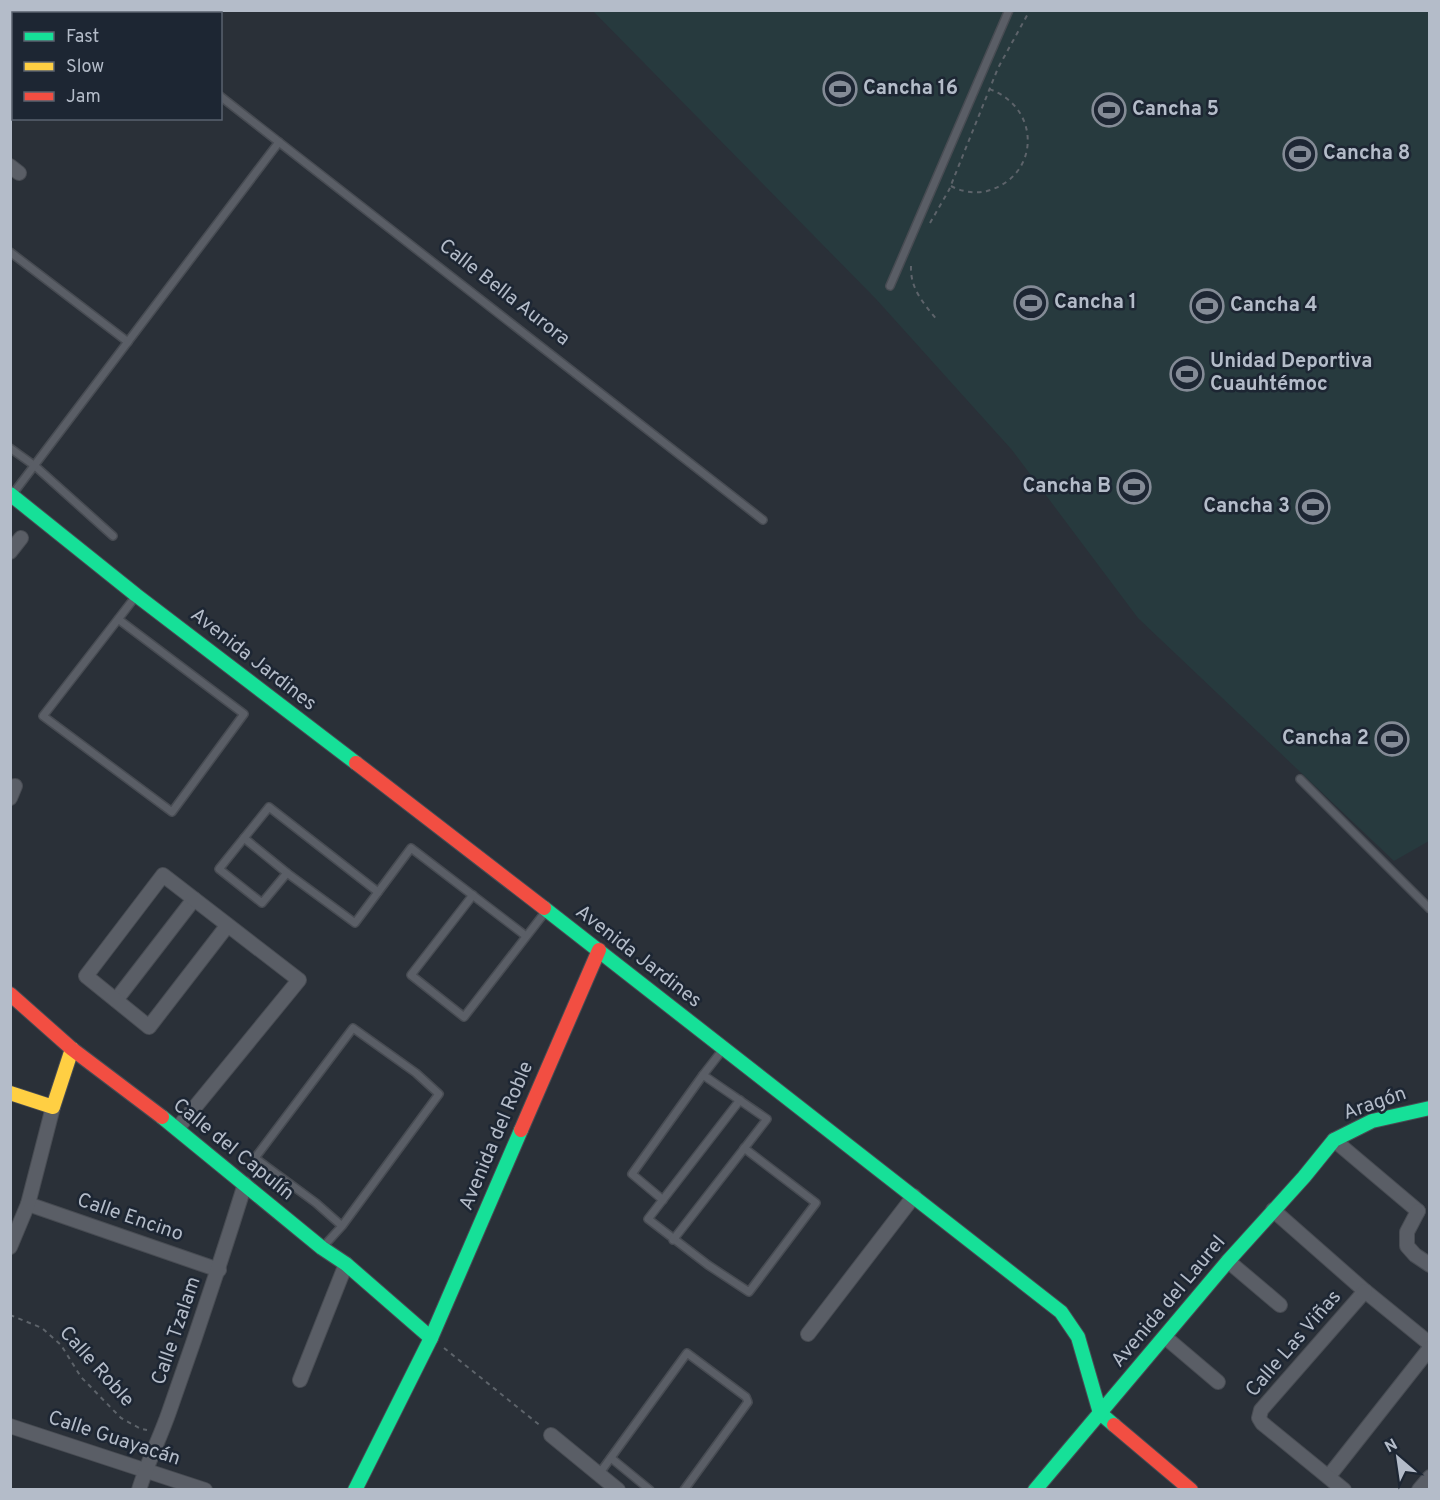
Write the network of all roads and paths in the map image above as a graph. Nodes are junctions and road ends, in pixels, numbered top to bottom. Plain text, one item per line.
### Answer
1 (1009, 10) edge
2 (1029, 10) edge
3 (990, 89) junction
4 (222, 98) edge
5 (279, 142) junction
6 (951, 186) junction
7 (927, 227) dead end
8 (10, 252) edge
9 (911, 266) dead end
10 (890, 286) dead end
11 (938, 321) dead end
12 (128, 342) junction
13 (10, 448) edge
14 (35, 466) junction
15 (11, 494) edge
16 (764, 520) dead end
17 (113, 536) dead end
18 (21, 538) dead end
19 (10, 552) edge
20 (136, 595) junction
21 (118, 618) junction
22 (1300, 779) dead end
23 (244, 838) junction
24 (287, 873) junction
25 (378, 892) junction
26 (473, 895) junction
27 (194, 899) junction
28 (1430, 909) edge
29 (546, 911) junction
30 (227, 926) junction
31 (526, 936) junction
32 (598, 950) junction
33 (10, 994) edge
34 (116, 1000) junction
35 (724, 1048) junction
36 (72, 1049) junction
37 (703, 1075) junction
38 (10, 1093) edge
39 (740, 1100) junction
40 (53, 1107) junction
41 (1430, 1108) edge
42 (177, 1129) junction
43 (1334, 1140) junction
44 (744, 1148) junction
45 (245, 1184) junction
46 (914, 1196) junction
47 (663, 1200) junction
48 (28, 1204) junction
49 (1274, 1210) junction
50 (1424, 1210) edge
51 (342, 1226) junction
52 (674, 1240) junction
53 (10, 1247) edge
54 (322, 1248) junction
55 (1228, 1261) junction
56 (346, 1264) junction
57 (1430, 1265) edge
58 (219, 1270) junction
59 (1365, 1292) junction
60 (1280, 1305) dead end
61 (10, 1315) edge
62 (808, 1334) dead end
63 (1165, 1337) junction
64 (431, 1338) junction
65 (1430, 1346) edge
66 (300, 1380) dead end
67 (1218, 1382) dead end
68 (1100, 1413) junction
69 (10, 1426) edge
70 (162, 1433) junction
71 (551, 1435) joint
72 (611, 1458) junction
73 (145, 1470) junction
74 (599, 1474) junction
75 (1329, 1476) junction
76 (1430, 1477) edge
77 (1036, 1489) edge
78 (139, 1490) edge
79 (205, 1490) edge
80 (355, 1490) edge
81 (618, 1490) edge
82 (650, 1490) edge
83 (684, 1490) edge
84 (1191, 1490) edge
85 (1344, 1490) edge
86 (1419, 1490) edge

1 - 10 lane
2 - 3 path
3 - 6 path
3 - 6 path
4 - 5 lane, Calle Bella Aurora
5 - 12 lane
5 - 16 lane, Calle Bella Aurora
6 - 7 path
8 - 12 lane
9 - 11 path
12 - 14 lane
13 - 14 lane
14 - 15 lane
14 - 17 lane
15 - 20 street, Avenida Jardines
18 - 19 street
20 - 21 lane
20 - 29 street, Avenida Jardines
21 - 21 lane
22 - 28 lane
23 - 24 lane
23 - 24 lane
23 - 25 lane
24 - 25 lane
25 - 26 lane
26 - 31 lane
26 - 31 lane
27 - 30 street
27 - 34 street
27 - 34 street
29 - 31 lane
29 - 32 street, Avenida Jardines
30 - 34 street
30 - 42 street
32 - 35 street, Avenida Jardines
32 - 64 street, Avenida del Roble
33 - 36 street, Calle del Capulín
35 - 37 lane
35 - 46 street, Avenida Jardines
36 - 40 street
36 - 42 street, Calle del Capulín
37 - 39 lane
37 - 47 lane
38 - 40 street
39 - 44 lane
39 - 47 lane
40 - 48 street
41 - 43 street, Aragón
42 - 45 street, Calle del Capulín
43 - 49 street, Avenida del Laurel
43 - 50 street
44 - 52 lane
44 - 52 lane
45 - 54 street, Calle del Capulín
45 - 58 street, Calle Tzalam
46 - 62 street
46 - 68 street, Avenida Jardines
47 - 52 lane
48 - 53 street
48 - 58 street, Calle Encino
49 - 55 street, Avenida del Laurel
49 - 59 street
50 - 57 street
51 - 51 lane
51 - 54 lane
54 - 56 street, Calle del Capulín
55 - 60 street
55 - 63 street, Avenida del Laurel
56 - 64 street, Calle del Capulín
56 - 66 street
58 - 70 street, Calle Tzalam
59 - 65 street
59 - 75 street, Calle Las Viñas
61 - 70 path, Calle Roble
63 - 67 street
63 - 68 street, Avenida del Laurel
64 - 71 path
64 - 80 street, Avenida del Roble
65 - 75 street
68 - 77 street, Avenida del Laurel
68 - 84 street
69 - 73 street, Calle Guayacán
70 - 73 street, Calle Tzalam
71 - 74 street
72 - 74 lane
72 - 82 lane
72 - 83 lane
73 - 78 street, Calle Tzalam
73 - 79 street, Calle Guayacán
74 - 81 street
75 - 85 street
76 - 86 street

